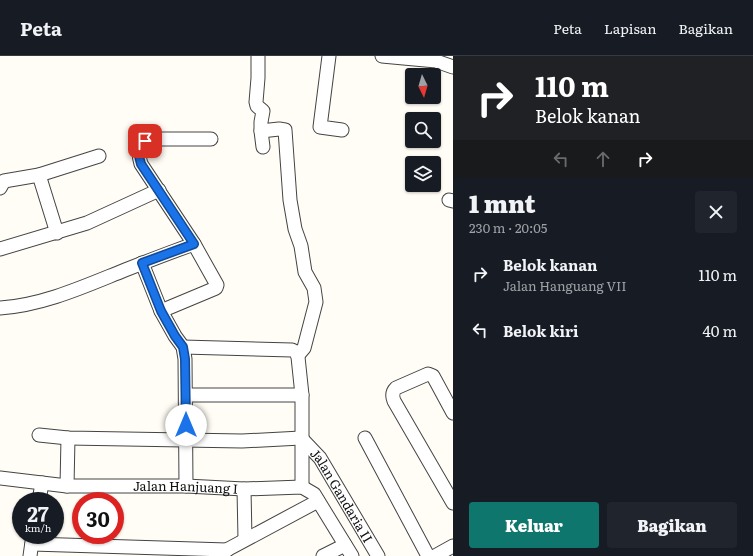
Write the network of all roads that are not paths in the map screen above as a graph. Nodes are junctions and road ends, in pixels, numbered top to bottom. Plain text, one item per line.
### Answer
1 (258, 56) edge
2 (329, 56) edge
3 (382, 56) edge
4 (453, 67) edge
5 (342, 130) dead end
6 (261, 131) junction
7 (211, 139) dead end
8 (263, 147) dead end
9 (99, 156) dead end
10 (39, 175) junction
11 (0, 188) edge
12 (159, 190) junction
13 (57, 232) junction
14 (194, 244) junction
15 (0, 249) edge
16 (142, 263) junction
17 (0, 308) edge
18 (161, 311) junction
19 (183, 347) junction
20 (297, 354) junction
21 (186, 395) junction
22 (302, 395) junction
23 (453, 413) edge
24 (39, 435) dead end
25 (68, 438) junction
26 (301, 438) junction
27 (365, 438) dead end
28 (185, 440) junction
29 (0, 478) edge
30 (42, 483) junction
31 (66, 486) junction
32 (186, 486) junction
33 (302, 487) junction
34 (244, 489) junction
35 (40, 492) edge
36 (318, 501) junction
37 (453, 503) edge
38 (245, 539) junction
39 (32, 545) edge
40 (453, 546) edge
41 (227, 550) junction
42 (348, 550) edge
43 (215, 556) edge
44 (323, 556) edge
45 (378, 556) edge
46 (428, 556) edge
47 (435, 556) edge

1 - 6 street
2 - 5 street
3 - 4 street
6 - 8 street
6 - 20 street
7 - 12 street
9 - 10 street
10 - 11 street
10 - 13 street
12 - 13 street
12 - 14 street
13 - 15 street
14 - 16 street
14 - 18 street
16 - 17 street
16 - 18 street
18 - 19 street
19 - 20 street
19 - 21 street
20 - 22 street
21 - 22 street
21 - 28 street
22 - 26 street
23 - 37 street
24 - 25 street
25 - 28 street
25 - 31 street
26 - 28 street
26 - 33 street
26 - 45 street, Jalan Gandaria II
27 - 46 street
28 - 32 street
29 - 30 street, Jalan Hanjuang I
30 - 31 street, Jalan Hanjuang I
30 - 35 street
31 - 32 street, Jalan Hanjuang I
32 - 34 street, Jalan Hanjuang I
33 - 34 street, Jalan Hanjuang I
33 - 36 street
34 - 38 street
36 - 38 street
36 - 42 street
38 - 41 street
39 - 41 street
40 - 47 street
41 - 43 street
42 - 44 street

